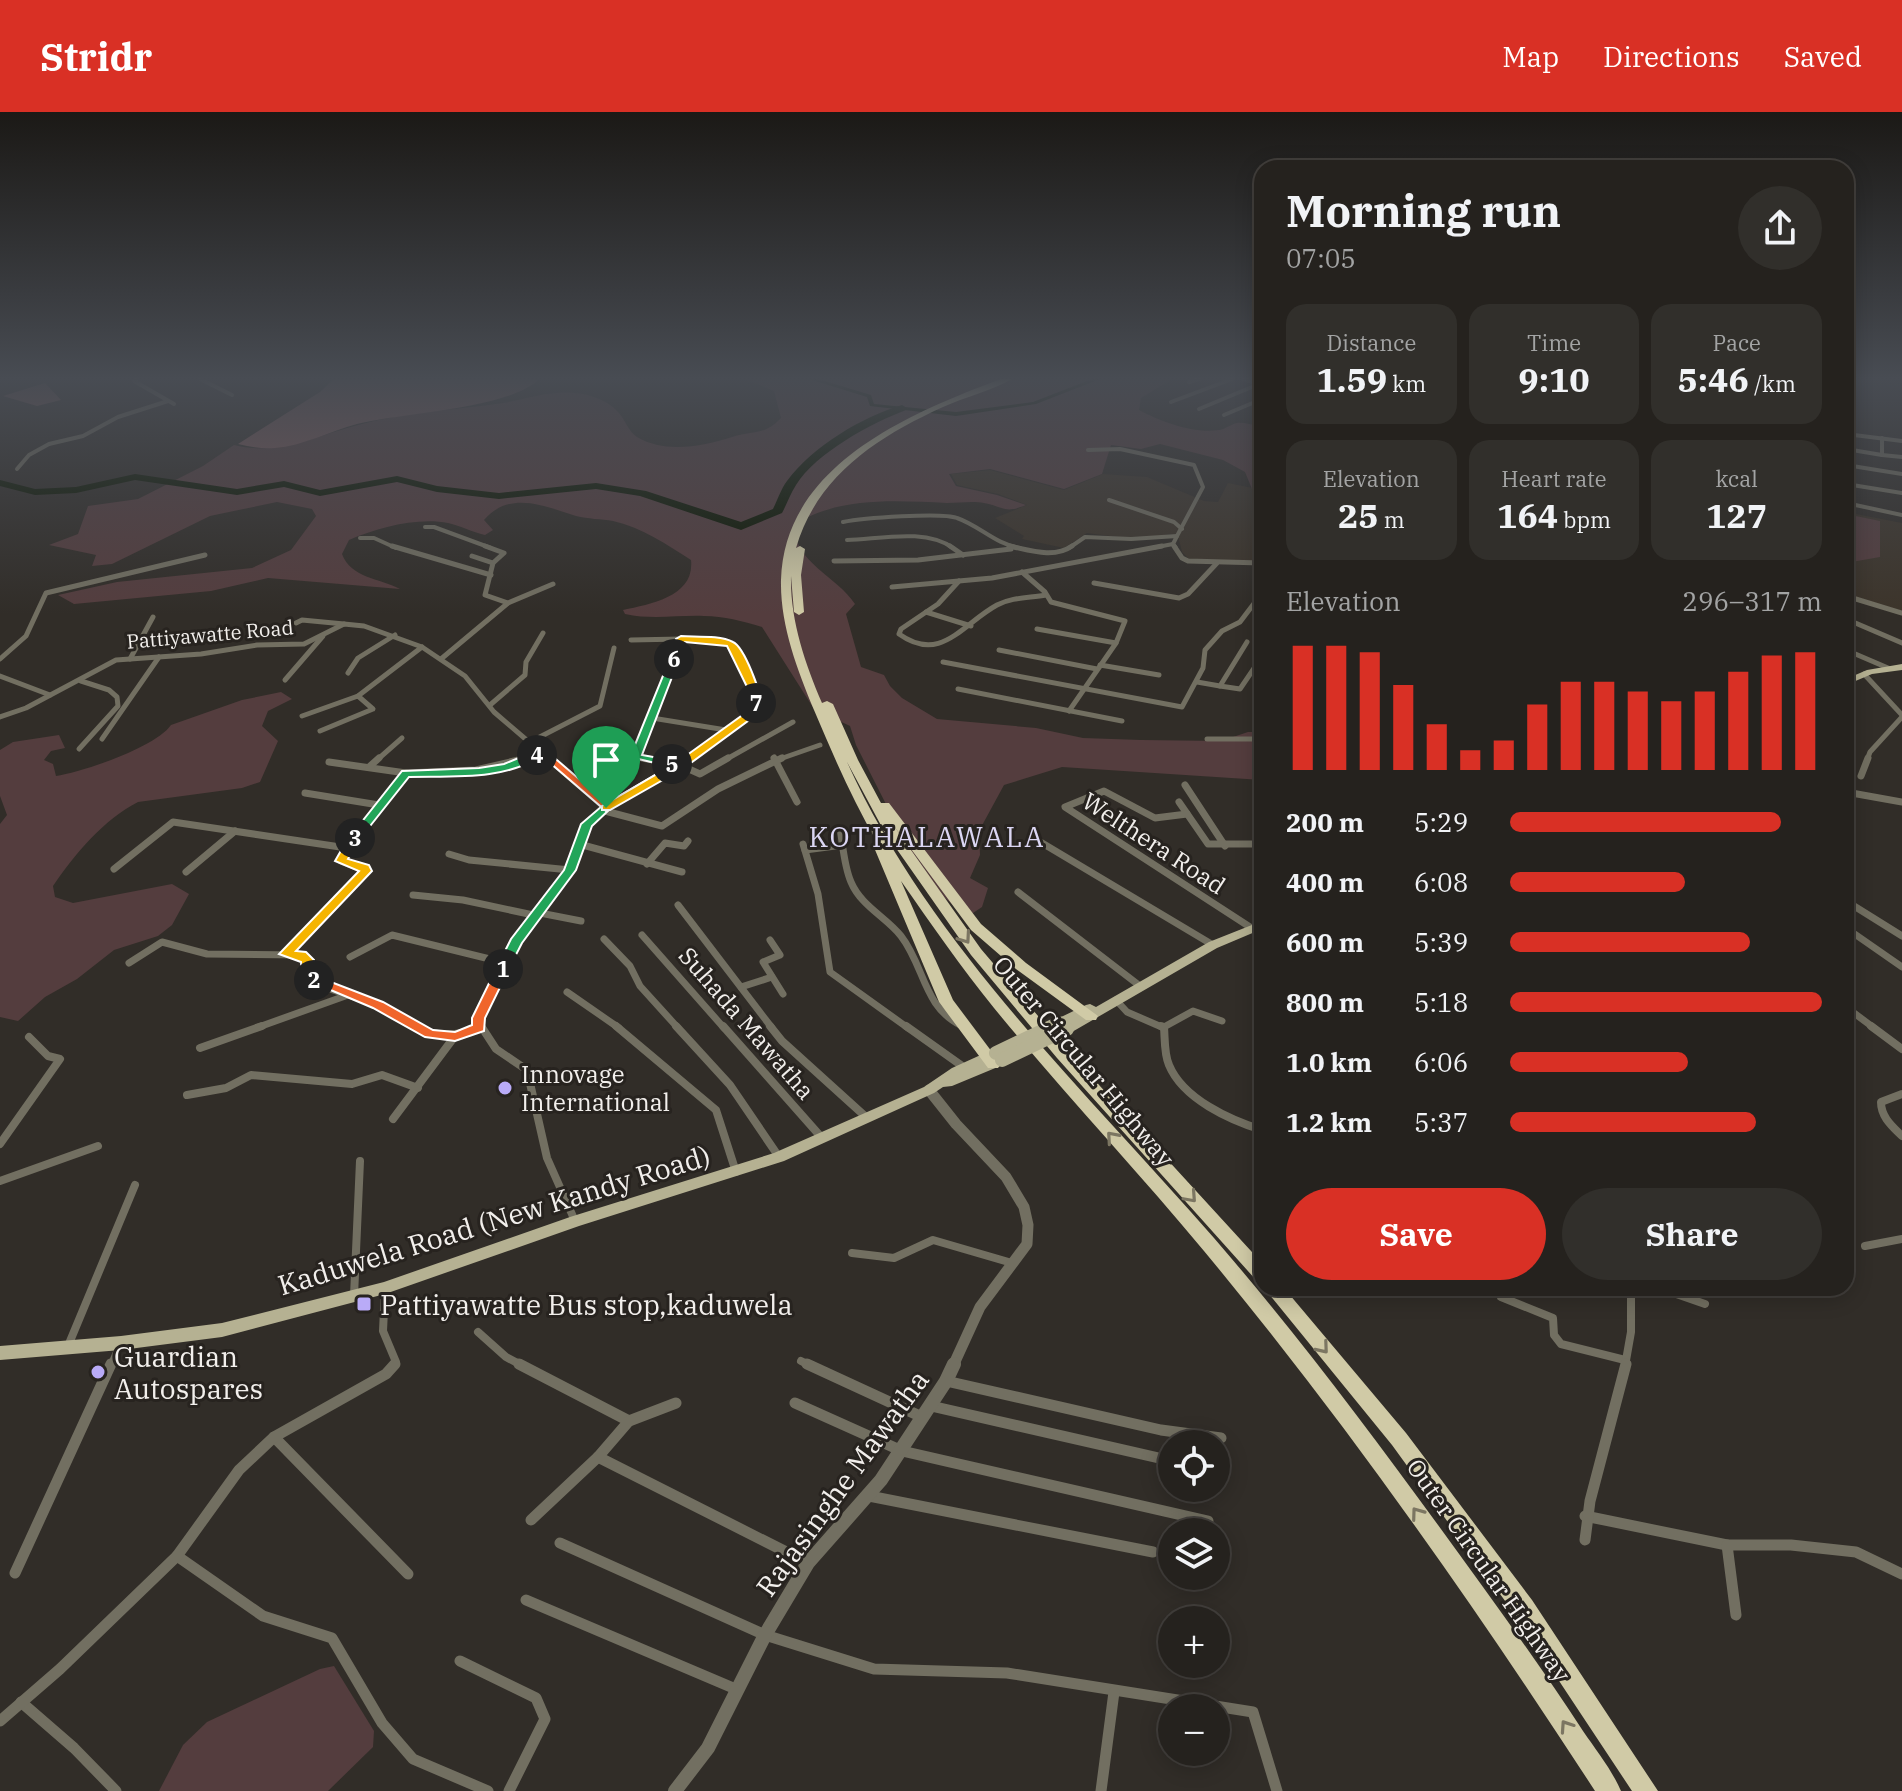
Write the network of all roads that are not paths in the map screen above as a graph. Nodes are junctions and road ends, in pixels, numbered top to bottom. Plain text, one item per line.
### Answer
1 (27, 457) edge
2 (856, 457) edge
3 (865, 457) edge
4 (1159, 457) edge
5 (1854, 466) edge
6 (17, 469) dead end
7 (1902, 474) edge
8 (1854, 485) edge
9 (1902, 493) edge
10 (1109, 500) dead end
11 (1854, 505) edge
12 (1902, 515) edge
13 (843, 522) dead end
14 (425, 527) dead end
15 (1182, 529) junction
16 (1177, 536) junction
17 (360, 538) dead end
18 (847, 540) dead end
19 (1173, 544) junction
20 (1016, 548) junction
21 (205, 555) dead end
22 (472, 556) dead end
23 (964, 556) junction
24 (834, 561) dead end
25 (493, 563) junction
26 (1217, 563) junction
27 (1254, 563) edge
28 (1022, 572) junction
29 (491, 575) junction
30 (959, 581) junction
31 (1094, 583) dead end
32 (553, 584) dead end
33 (892, 587) dead end
34 (1046, 595) junction
35 (1854, 598) edge
36 (508, 603) junction
37 (1254, 604) edge
38 (926, 612) junction
39 (1902, 613) edge
40 (153, 617) dead end
41 (1854, 622) edge
42 (296, 623) dead end
43 (344, 624) junction
44 (971, 626) junction
45 (1037, 629) dead end
46 (543, 633) dead end
47 (323, 635) junction
48 (395, 635) junction
49 (681, 639) junction
50 (631, 640) dead end
51 (1247, 642) dead end
52 (1116, 643) junction
53 (1902, 643) edge
54 (422, 647) junction
55 (614, 648) dead end
56 (999, 650) dead end
57 (1854, 653) edge
58 (159, 657) junction
59 (0, 659) edge
60 (130, 659) junction
61 (441, 659) junction
62 (943, 662) dead end
63 (1099, 667) junction
64 (1902, 667) edge
65 (1254, 668) edge
66 (1888, 668) junction
67 (348, 673) dead end
68 (1864, 674) junction
69 (1159, 675) dead end
70 (0, 676) edge
71 (1854, 678) edge
72 (285, 680) dead end
73 (81, 681) junction
74 (1197, 682) junction
75 (1220, 686) junction
76 (958, 689) dead end
77 (1084, 689) junction
78 (50, 695) junction
79 (358, 696) junction
80 (490, 705) junction
81 (1069, 711) junction
82 (302, 716) dead end
83 (1902, 716) edge
84 (0, 717) edge
85 (652, 718) junction
86 (1122, 721) dead end
87 (793, 722) dead end
88 (833, 728) junction
89 (726, 730) junction
90 (320, 731) dead end
91 (402, 738) dead end
92 (102, 739) dead end
93 (1207, 739) dead end
94 (1254, 739) edge
95 (530, 742) junction
96 (820, 745) dead end
97 (79, 749) dead end
98 (543, 751) junction
99 (774, 758) junction
100 (852, 760) junction
101 (329, 762) dead end
102 (680, 765) junction
103 (369, 767) junction
104 (406, 773) junction
105 (1861, 776) dead end
106 (1185, 785) dead end
107 (305, 793) dead end
108 (1854, 793) edge
109 (797, 802) dead end
110 (1179, 802) dead end
111 (1902, 802) edge
112 (379, 805) junction
113 (863, 808) junction
114 (605, 809) junction
115 (1187, 814) junction
116 (840, 828) dead end
117 (235, 831) junction
118 (1037, 840) dead end
119 (688, 841) dead end
120 (579, 844) junction
121 (1254, 844) edge
122 (843, 845) junction
123 (1225, 846) junction
124 (347, 848) junction
125 (449, 854) dead end
126 (647, 864) junction
127 (114, 869) dead end
128 (570, 870) junction
129 (186, 872) dead end
130 (682, 872) dead end
131 (1018, 892) dead end
132 (413, 895) dead end
133 (678, 905) dead end
134 (1854, 906) edge
135 (539, 914) junction
136 (581, 921) dead end
137 (1254, 925) edge
138 (1254, 928) edge
139 (1854, 934) edge
140 (642, 935) dead end
141 (1902, 936) edge
142 (604, 939) dead end
143 (770, 940) dead end
144 (1213, 945) junction
145 (285, 954) junction
146 (350, 957) dead end
147 (129, 963) dead end
148 (506, 963) junction
149 (1902, 967) edge
150 (772, 977) junction
151 (1140, 986) junction
152 (741, 987) junction
153 (567, 992) dead end
154 (783, 994) dead end
155 (349, 995) junction
156 (1116, 1000) junction
157 (1854, 1013) edge
158 (1087, 1014) junction
159 (1222, 1021) dead end
160 (964, 1026) junction
161 (1164, 1027) junction
162 (479, 1028) junction
163 (455, 1036) junction
164 (29, 1037) dead end
165 (200, 1048) dead end
166 (1902, 1049) edge
167 (994, 1059) junction
168 (965, 1068) junction
169 (934, 1087) junction
170 (418, 1088) junction
171 (1902, 1094) edge
172 (187, 1095) dead end
173 (866, 1117) junction
174 (393, 1119) dead end
175 (1254, 1128) edge
176 (1902, 1136) edge
177 (822, 1138) junction
178 (0, 1144) edge
179 (98, 1146) dead end
180 (779, 1157) junction
181 (360, 1161) dead end
182 (736, 1172) junction
183 (0, 1181) edge
184 (135, 1185) dead end
185 (575, 1221) junction
186 (1902, 1239) edge
187 (1865, 1246) dead end
188 (852, 1253) dead end
189 (1012, 1263) junction
190 (1252, 1274) edge
191 (385, 1288) junction
192 (354, 1296) junction
193 (1267, 1296) edge
194 (1280, 1296) edge
195 (1632, 1296) edge
196 (1682, 1296) edge
197 (1501, 1297) dead end
198 (1705, 1304) dead end
199 (478, 1332) dead end
200 (121, 1343) junction
201 (68, 1347) junction
202 (0, 1353) edge
203 (1625, 1360) junction
204 (801, 1361) dead end
205 (946, 1381) junction
206 (676, 1403) dead end
207 (795, 1403) dead end
208 (927, 1411) junction
209 (629, 1421) junction
210 (1161, 1430) edge
211 (274, 1437) junction
212 (902, 1451) junction
213 (598, 1457) junction
214 (1158, 1458) edge
215 (865, 1495) junction
216 (1585, 1516) junction
217 (1195, 1518) edge
218 (531, 1520) dead end
219 (1585, 1540) dead end
220 (560, 1543) dead end
221 (1727, 1545) junction
222 (1153, 1552) dead end
223 (177, 1556) junction
224 (808, 1563) junction
225 (15, 1573) dead end
226 (408, 1574) dead end
227 (1902, 1574) edge
228 (526, 1600) dead end
229 (1736, 1615) dead end
230 (765, 1635) junction
231 (460, 1661) dead end
232 (740, 1691) junction
233 (1114, 1692) junction
234 (21, 1702) junction
235 (0, 1721) edge
236 (116, 1791) edge
237 (488, 1791) edge
238 (509, 1791) edge
239 (675, 1791) edge
240 (1101, 1791) edge
241 (1277, 1791) edge
242 (1609, 1791) edge
243 (1646, 1791) edge

1 - 6 street
2 - 88 highway, Outer Circular Highway
3 - 88 highway, Outer Circular Highway
4 - 15 street
5 - 7 street
8 - 9 street
10 - 15 street
11 - 12 street
13 - 20 street
14 - 25 street
15 - 16 street
16 - 19 street
16 - 20 street
17 - 29 street
18 - 23 street
19 - 26 street
19 - 28 street
20 - 23 street
21 - 59 street
22 - 25 street
23 - 24 street
25 - 29 street
26 - 27 street
26 - 31 street
28 - 30 street
28 - 34 street
29 - 36 street
30 - 33 street
30 - 38 street
32 - 36 street
34 - 44 street
34 - 52 street
35 - 39 street
36 - 61 street
37 - 74 street
38 - 44 street
38 - 44 street
40 - 60 street
41 - 53 street
42 - 43 street
43 - 47 street, Pattiyawatte Road
43 - 48 street
45 - 52 street
46 - 80 street
47 - 58 street, Pattiyawatte Road
47 - 72 street
48 - 54 street
48 - 67 street
49 - 50 street
49 - 85 street
49 - 89 street
51 - 75 street
52 - 63 street
54 - 61 street
54 - 79 street
55 - 95 street
56 - 63 street
57 - 66 street
58 - 60 street, Pattiyawatte Road
58 - 92 street
60 - 73 street, Pattiyawatte Road
61 - 80 street
62 - 77 street
63 - 69 street
63 - 77 street
64 - 66 main road
65 - 75 street
66 - 68 main road
68 - 71 main road
68 - 83 street
70 - 78 street
73 - 78 street, Pattiyawatte Road
73 - 97 street
74 - 75 street
74 - 77 street
76 - 81 street
77 - 81 street
78 - 84 street, Pattiyawatte Road
79 - 82 street
79 - 90 street
80 - 95 street
81 - 86 street
83 - 105 street
85 - 89 street
85 - 102 street
87 - 102 street
88 - 100 highway, Outer Circular Highway
88 - 113 highway, Outer Circular Highway
89 - 102 street
91 - 103 street
93 - 94 street
95 - 98 street
96 - 99 street
98 - 104 street
98 - 114 street
99 - 109 street
99 - 114 street
100 - 158 highway
100 -> 190 highway, Outer Circular Highway
101 - 103 street
102 - 114 street
103 - 104 street
104 - 112 street
106 - 123 street
107 - 112 street
108 - 111 street
110 - 115 street
112 - 124 street
113 - 160 highway
190 -> 113 highway, Outer Circular Highway
114 - 120 street
115 - 123 street
115 - 137 street, Welthera Road
116 - 122 street
117 - 124 street
117 - 127 street
117 - 129 street
118 - 144 street
119 - 126 street
120 - 126 street
120 - 128 street
121 - 123 street
122 - 160 street
122 - 168 street
124 - 145 street
125 - 128 street
126 - 130 street
128 - 135 street
131 - 151 street
132 - 135 street
133 - 152 street
134 - 141 street
135 - 136 street
135 - 148 street
138 - 144 main road, Kaduwela Road (New Kandy Road)
139 - 149 street
140 - 177 street, Suhada Mawatha
142 - 180 street
143 - 150 street
144 - 151 main road, Kaduwela Road (New Kandy Road)
145 - 147 street
145 - 155 street
146 - 148 street
148 - 162 street
150 - 152 street
150 - 154 street
151 - 156 main road, Kaduwela Road (New Kandy Road)
152 - 173 street
153 - 182 street
155 - 163 street
155 - 165 street
156 - 158 main road, Kaduwela Road (New Kandy Road)
156 - 161 street
157 - 166 street
158 - 167 main road, Kaduwela Road (New Kandy Road), bridge
159 - 161 street
160 - 167 highway
161 - 175 street
162 - 163 street
162 - 185 street
163 - 170 street
164 - 178 street
167 - 168 main road, Kaduwela Road (New Kandy Road)
167 - 169 main road, Kaduwela Road (New Kandy Road)
168 - 169 main road, Kaduwela Road (New Kandy Road)
169 - 173 main road, Kaduwela Road (New Kandy Road)
169 - 189 street, Rajasinghe Mawatha
170 - 172 street
170 - 174 street
171 - 176 street
173 - 177 main road, Kaduwela Road (New Kandy Road)
177 - 180 main road, Kaduwela Road (New Kandy Road)
179 - 183 street
180 - 182 main road, Kaduwela Road (New Kandy Road)
181 - 192 street
182 - 185 main road, Kaduwela Road (New Kandy Road)
184 - 201 street
185 - 191 main road, Kaduwela Road (New Kandy Road)
186 - 187 street
188 - 189 street
189 - 205 street, Rajasinghe Mawatha
191 - 192 main road, Kaduwela Road (New Kandy Road)
191 - 211 street
192 - 200 main road, Kaduwela Road (New Kandy Road)
242 -> 193 highway, Outer Circular Highway
194 -> 243 highway, Outer Circular Highway
195 - 203 street
196 - 198 street
197 - 203 street
199 - 209 street
200 - 201 main road, Kaduwela Road (New Kandy Road)
200 - 225 street
201 - 202 main road, Kaduwela Road (New Kandy Road)
203 - 216 street
204 - 208 street
205 - 208 street, Rajasinghe Mawatha
205 - 210 street
206 - 209 street
207 - 212 street
208 - 212 street, Rajasinghe Mawatha
208 - 214 street
209 - 213 street
211 - 223 street
211 - 226 street
212 - 215 street, Rajasinghe Mawatha
212 - 217 street
213 - 218 street
213 - 224 street
215 - 222 street
215 - 224 street, Rajasinghe Mawatha
216 - 219 street
216 - 221 street
220 - 230 street
221 - 227 street
221 - 229 street
223 - 234 street
223 - 237 street
224 - 230 street, Rajasinghe Mawatha
228 - 232 street
230 - 232 street, Rajasinghe Mawatha
230 - 233 street
231 - 238 street
232 - 239 street, Rajasinghe Mawatha
233 - 240 street
233 - 241 street
234 - 235 street
234 - 236 street

